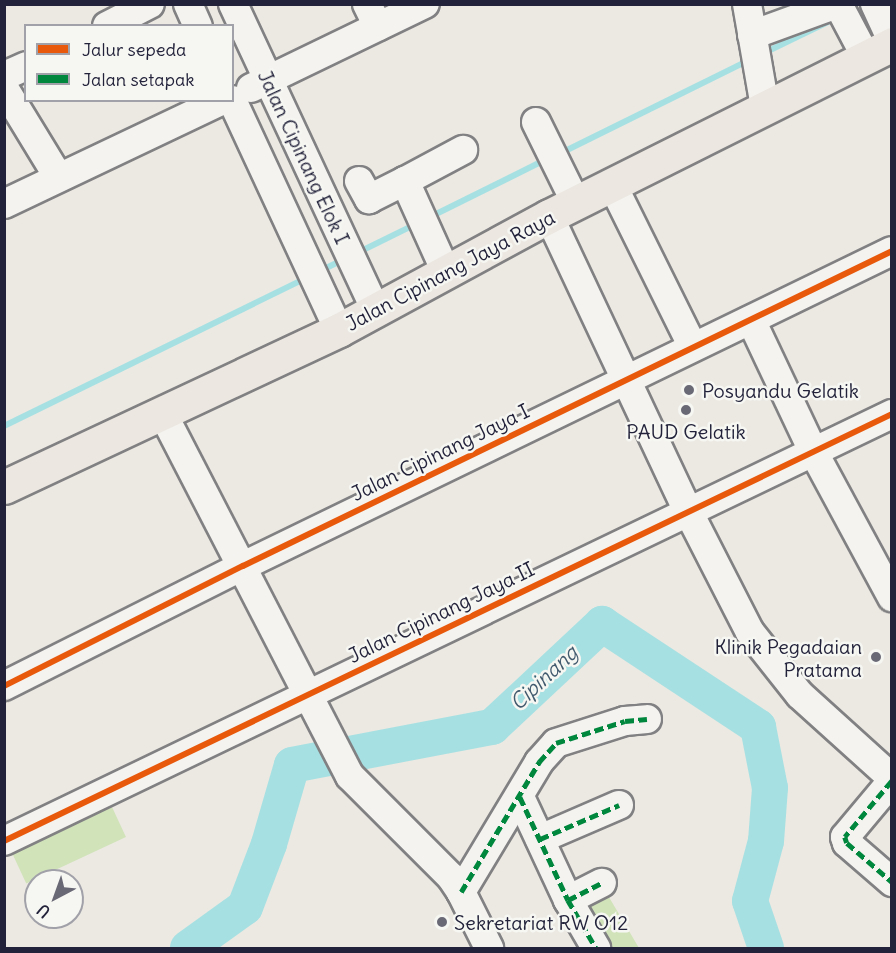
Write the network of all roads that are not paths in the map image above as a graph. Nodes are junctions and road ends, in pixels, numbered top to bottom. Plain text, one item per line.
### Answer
1 (150, 4) edge
2 (188, 4) edge
3 (233, 4) edge
4 (425, 4) edge
5 (747, 4) edge
6 (875, 4) edge
7 (840, 10) edge
8 (372, 16) edge
9 (111, 24) edge
10 (197, 24) edge
11 (884, 44) edge
12 (754, 49) junction
13 (24, 67) edge
14 (4, 76) edge
15 (268, 81) junction
16 (4, 88) edge
17 (234, 97) edge
18 (219, 102) edge
19 (234, 102) edge
20 (765, 107) junction
21 (536, 122) dead end
22 (463, 150) dead end
23 (59, 178) junction
24 (359, 181) dead end
25 (405, 181) junction
26 (612, 184) junction
27 (4, 204) edge
28 (562, 210) junction
29 (891, 251) edge
30 (446, 272) junction
31 (370, 299) junction
32 (334, 318) junction
33 (751, 320) junction
34 (693, 347) junction
35 (627, 380) junction
36 (164, 414) junction
37 (891, 414) edge
38 (814, 453) junction
39 (4, 487) edge
40 (688, 511) junction
41 (243, 566) junction
42 (891, 597) edge
43 (4, 686) edge
44 (309, 696) junction
45 (647, 719) dead end
46 (891, 780) edge
47 (520, 797) junction
48 (619, 805) dead end
49 (540, 839) junction
50 (4, 842) edge
51 (891, 882) edge
52 (602, 883) dead end
53 (461, 892) junction
54 (567, 900) junction
55 (489, 948) edge
56 (596, 948) edge

1 - 9 street
2 - 10 street
3 - 15 street, Jalan Cipinang Elok I
4 - 8 street
5 - 12 street
6 - 11 street
7 - 11 street
7 - 12 street
8 - 15 street
11 - 20 main road, Jalan Cipinang Jaya Raya
12 - 20 street
13 - 14 street
15 - 17 street
15 - 31 street, Jalan Cipinang Elok I
16 - 23 street
18 - 23 street
19 - 32 street, Jalan Cipinang Elok I
20 - 26 main road, Jalan Cipinang Jaya Raya
21 - 28 street
22 - 25 street
23 - 27 street
24 - 25 street
25 - 30 street
26 - 28 main road, Jalan Cipinang Jaya Raya
26 - 34 street
28 - 30 main road, Jalan Cipinang Jaya Raya
28 - 35 street
29 - 33 street, Jalan Cipinang Jaya I
30 - 31 main road, Jalan Cipinang Jaya Raya
31 - 32 main road, Jalan Cipinang Jaya Raya
32 - 36 main road, Jalan Cipinang Jaya Raya
33 - 34 street, Jalan Cipinang Jaya I
33 - 38 street
34 - 35 street, Jalan Cipinang Jaya I
35 - 40 street
35 - 41 street, Jalan Cipinang Jaya I
36 - 39 main road, Jalan Cipinang Jaya Raya
36 - 41 street
37 - 38 street, Jalan Cipinang Jaya II
38 - 40 street, Jalan Cipinang Jaya II
38 - 42 street
40 - 44 street, Jalan Cipinang Jaya II
40 - 46 street
41 - 43 street, Jalan Cipinang Jaya I
41 - 44 street
44 - 50 street, Jalan Cipinang Jaya II
44 - 53 street
45 - 47 street
46 - 51 street
47 - 49 street
47 - 53 street
48 - 49 street
49 - 54 street
52 - 54 street
53 - 55 street
54 - 56 street

